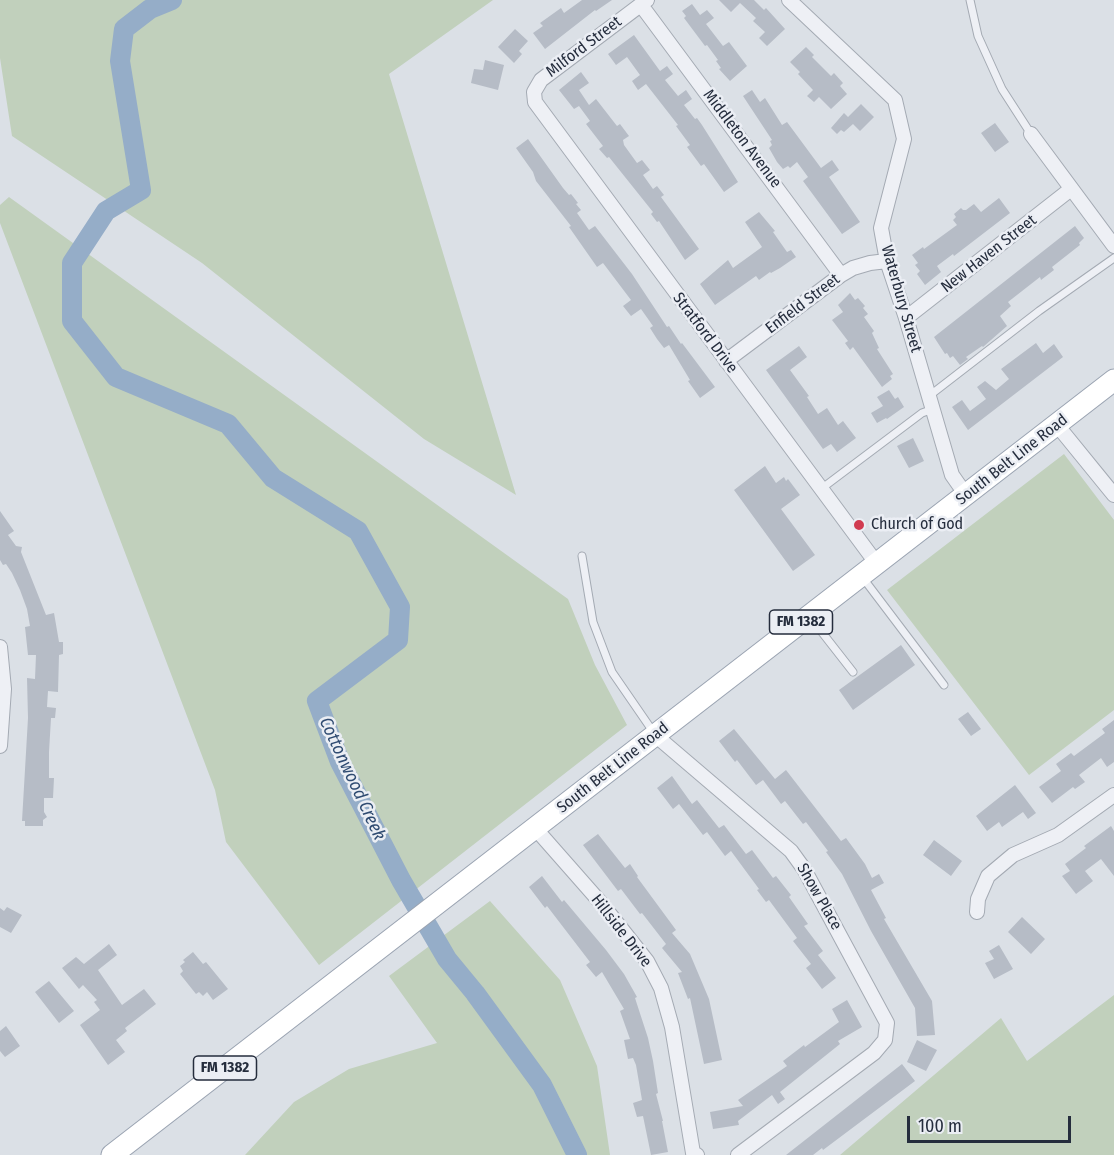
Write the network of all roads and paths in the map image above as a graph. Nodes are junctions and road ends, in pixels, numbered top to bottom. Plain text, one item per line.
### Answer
1 (789, 0) edge
2 (970, 0) edge
3 (644, 2) edge
4 (535, 102) joint
5 (1030, 134) joint
6 (1071, 189) junction
7 (1114, 246) edge
8 (1114, 258) edge
9 (887, 261) junction
10 (841, 275) junction
11 (906, 318) junction
12 (726, 361) junction
13 (1114, 380) edge
14 (931, 403) junction
15 (1057, 425) junction
16 (821, 489) junction
17 (966, 495) junction
18 (1114, 495) edge
19 (582, 556) dead end
20 (869, 570) junction
21 (810, 616) junction
22 (0, 647) edge
23 (853, 672) dead end
24 (944, 685) dead end
25 (655, 735) junction
26 (0, 746) edge
27 (1114, 795) edge
28 (535, 828) junction
29 (977, 912) dead end
30 (112, 1155) edge
31 (697, 1155) edge
32 (738, 1155) edge

1 - 9 street, Waterbury Street
2 - 5 lane
3 - 4 street, Milford Street
3 - 10 street, Middleton Avenue
4 - 12 street, Stratford Drive
5 - 6 street
6 - 7 street
6 - 11 street, New Haven Street
8 - 14 lane
9 - 10 street, Enfield Street
9 - 11 street, Waterbury Street
10 - 12 street, Enfield Street
11 - 14 street, Waterbury Street
12 - 16 street, Stratford Drive
13 - 15 main road, South Belt Line Road / FM 1382
14 - 16 lane
14 - 17 street, Waterbury Street
15 - 17 main road, South Belt Line Road / FM 1382
15 - 18 street
16 - 20 street, Stratford Drive
17 - 20 main road, South Belt Line Road / FM 1382
19 - 25 lane
20 - 21 main road, South Belt Line Road / FM 1382
20 - 24 lane
21 - 23 lane
21 - 25 main road, South Belt Line Road / FM 1382
22 - 26 street
25 - 28 main road, South Belt Line Road / FM 1382
25 - 32 street, Show Place
27 - 29 street
28 - 30 main road, South Belt Line Road / FM 1382
28 - 31 street, Hillside Drive

